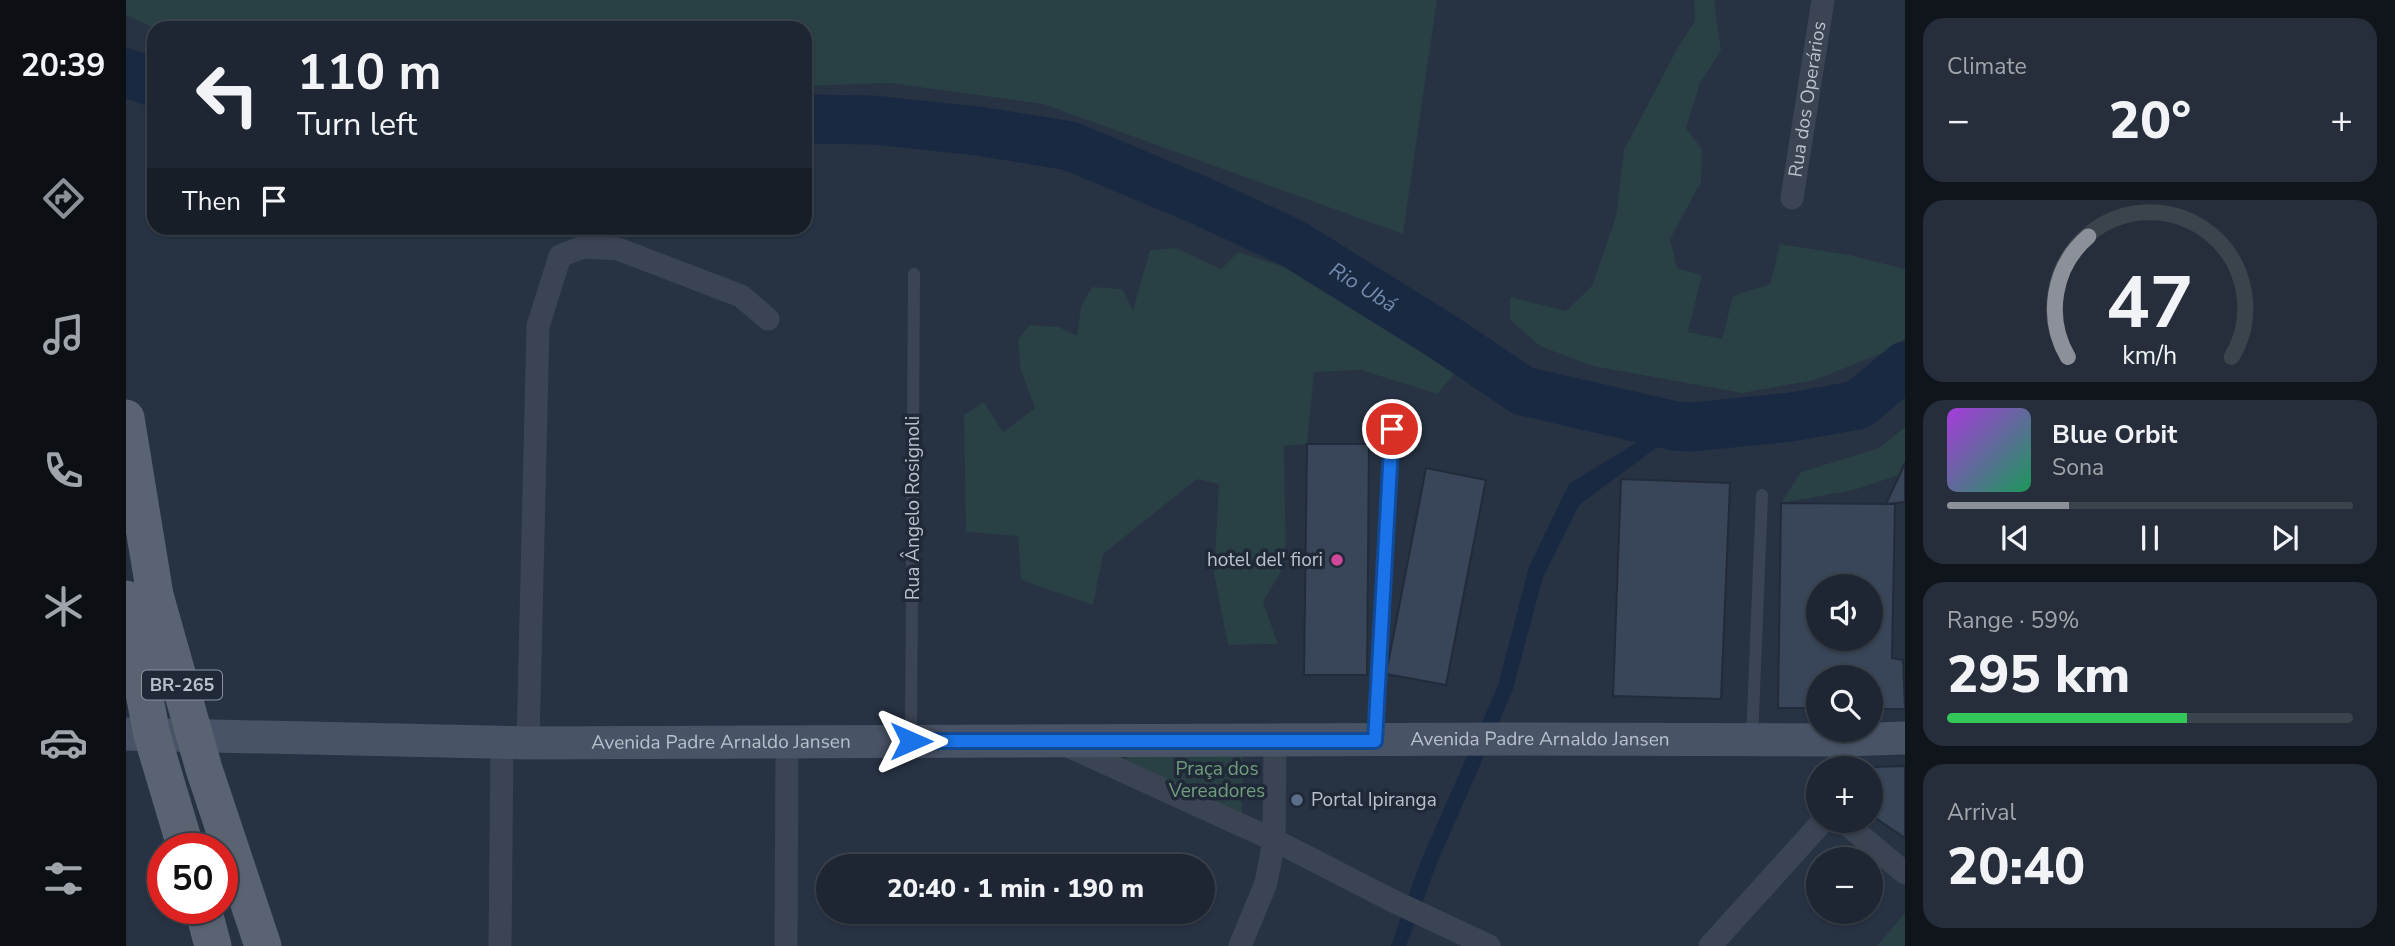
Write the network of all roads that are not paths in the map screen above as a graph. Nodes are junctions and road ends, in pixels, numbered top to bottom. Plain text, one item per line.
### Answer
1 (1823, 0) edge
2 (1792, 198) dead end
3 (914, 274) dead end
4 (768, 318) dead end
5 (126, 418) edge
6 (1392, 429) dead end
7 (1762, 495) dead end
8 (126, 599) edge
9 (180, 677) junction
10 (139, 734) edge
11 (195, 736) junction
12 (1905, 738) edge
13 (1752, 740) junction
14 (911, 741) junction
15 (1056, 741) junction
16 (1275, 741) junction
17 (1375, 741) junction
18 (515, 743) junction
19 (787, 743) junction
20 (1840, 754) edge
21 (179, 833) edge
22 (1812, 833) edge
23 (1857, 833) edge
24 (1274, 840) junction
25 (1905, 873) edge
26 (207, 924) edge
27 (213, 946) edge
28 (262, 946) edge
29 (500, 946) edge
30 (786, 946) edge
31 (1240, 946) edge
32 (1489, 946) edge
33 (1710, 946) edge

1 - 2 street, Rua dos Operários
3 - 14 lane, Rua Ângelo Rosignoli
4 - 18 street
5 - 9 main road, BR-265
6 - 17 lane
7 - 13 lane
8 - 10 main road, BR-265
9 - 10 main road
9 - 11 main road, BR-265
10 - 11 main road, Avenida Padre Arnaldo Jansen
10 - 21 main road, BR-265
11 - 18 main road, Avenida Padre Arnaldo Jansen
11 - 28 main road, BR-265
12 - 20 main road, Avenida Padre Arnaldo Jansen
13 - 17 main road, Avenida Padre Arnaldo Jansen
13 - 20 main road, Avenida Padre Arnaldo Jansen
14 - 15 main road, Avenida Padre Arnaldo Jansen
14 - 19 main road, Avenida Padre Arnaldo Jansen
15 - 16 main road, Avenida Padre Arnaldo Jansen
15 - 24 street
16 - 17 main road, Avenida Padre Arnaldo Jansen
16 - 24 street
18 - 19 main road, Avenida Padre Arnaldo Jansen
18 - 29 street
19 - 30 street
22 - 33 street
23 - 25 street
24 - 31 street
24 - 32 street
26 - 27 main road

